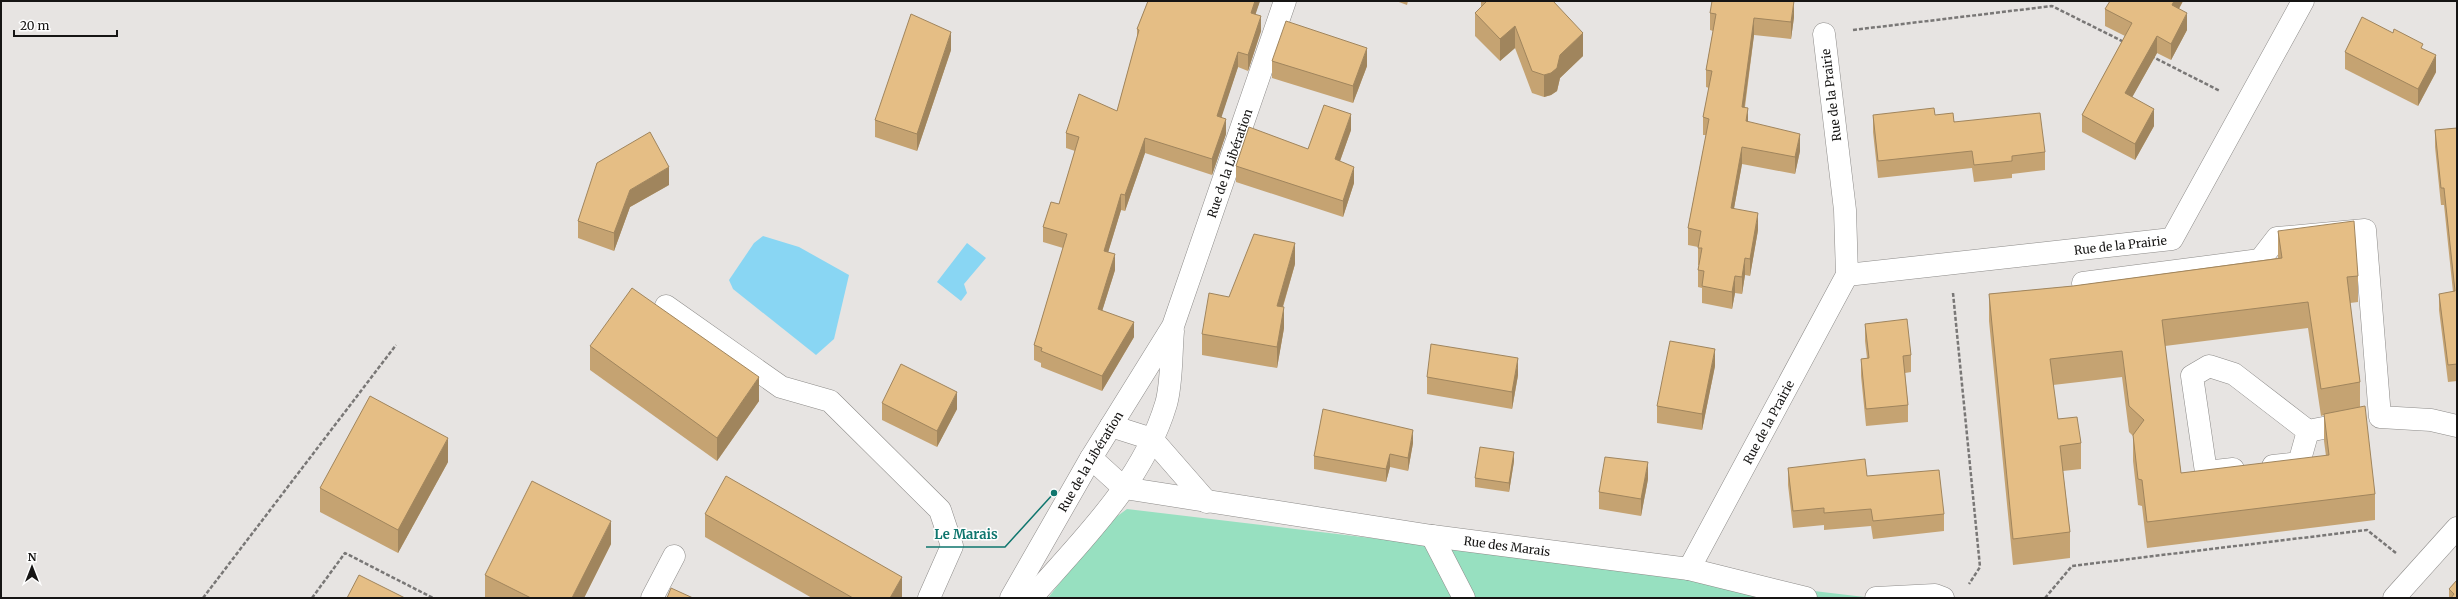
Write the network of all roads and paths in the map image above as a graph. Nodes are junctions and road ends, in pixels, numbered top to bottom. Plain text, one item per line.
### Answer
1 (1285, 1) edge
2 (2303, 1) edge
3 (1824, 34) joint
4 (2129, 45) edge
5 (2150, 56) edge
6 (2247, 105) junction
7 (1950, 265) junction
8 (1847, 275) junction
9 (2083, 283) edge
10 (666, 306) dead end
11 (1173, 326) junction
12 (396, 345) dead end
13 (2380, 417) junction
14 (1111, 426) junction
15 (2457, 426) edge
16 (2308, 431) junction
17 (1152, 439) junction
18 (1091, 458) junction
19 (1124, 488) junction
20 (1207, 502) junction
21 (2457, 528) edge
22 (1432, 536) junction
23 (674, 556) dead end
24 (1689, 569) junction
25 (2419, 570) junction
26 (1968, 586) dead end
27 (203, 598) edge
28 (312, 598) edge
29 (433, 598) edge
30 (652, 598) edge
31 (929, 598) edge
32 (1011, 598) edge
33 (1031, 598) edge
34 (1464, 598) edge
35 (1806, 598) edge
36 (1876, 598) edge
37 (1943, 598) edge
38 (2045, 598) edge
39 (2394, 598) edge

1 - 11 street, Rue de la Libération
2 - 6 street, Rue de la Prairie
3 - 4 path
3 - 8 street, Rue de la Prairie
5 - 6 path
6 - 7 street, Rue de la Prairie
7 - 8 street, Rue de la Prairie
7 - 26 path
8 - 24 street, Rue de la Prairie
9 - 13 street
10 - 31 street
11 - 14 street, Rue de la Libération
11 - 17 street, Rue de la Libération
12 - 27 path
13 - 15 street
13 - 16 street
14 - 17 street
14 - 18 street, Rue de la Libération
16 - 16 street
17 - 19 street, Rue de la Libération
17 - 20 street
18 - 19 street
18 - 32 street, Rue de la Libération
19 - 20 street, Rue des Marais
19 - 33 street, Rue de la Libération
20 - 22 street, Rue des Marais
21 - 25 street
22 - 24 street, Rue des Marais
22 - 34 street
23 - 30 street
24 - 35 street, Rue des Marais
25 - 38 path
25 - 39 street
28 - 29 path
36 - 37 street

